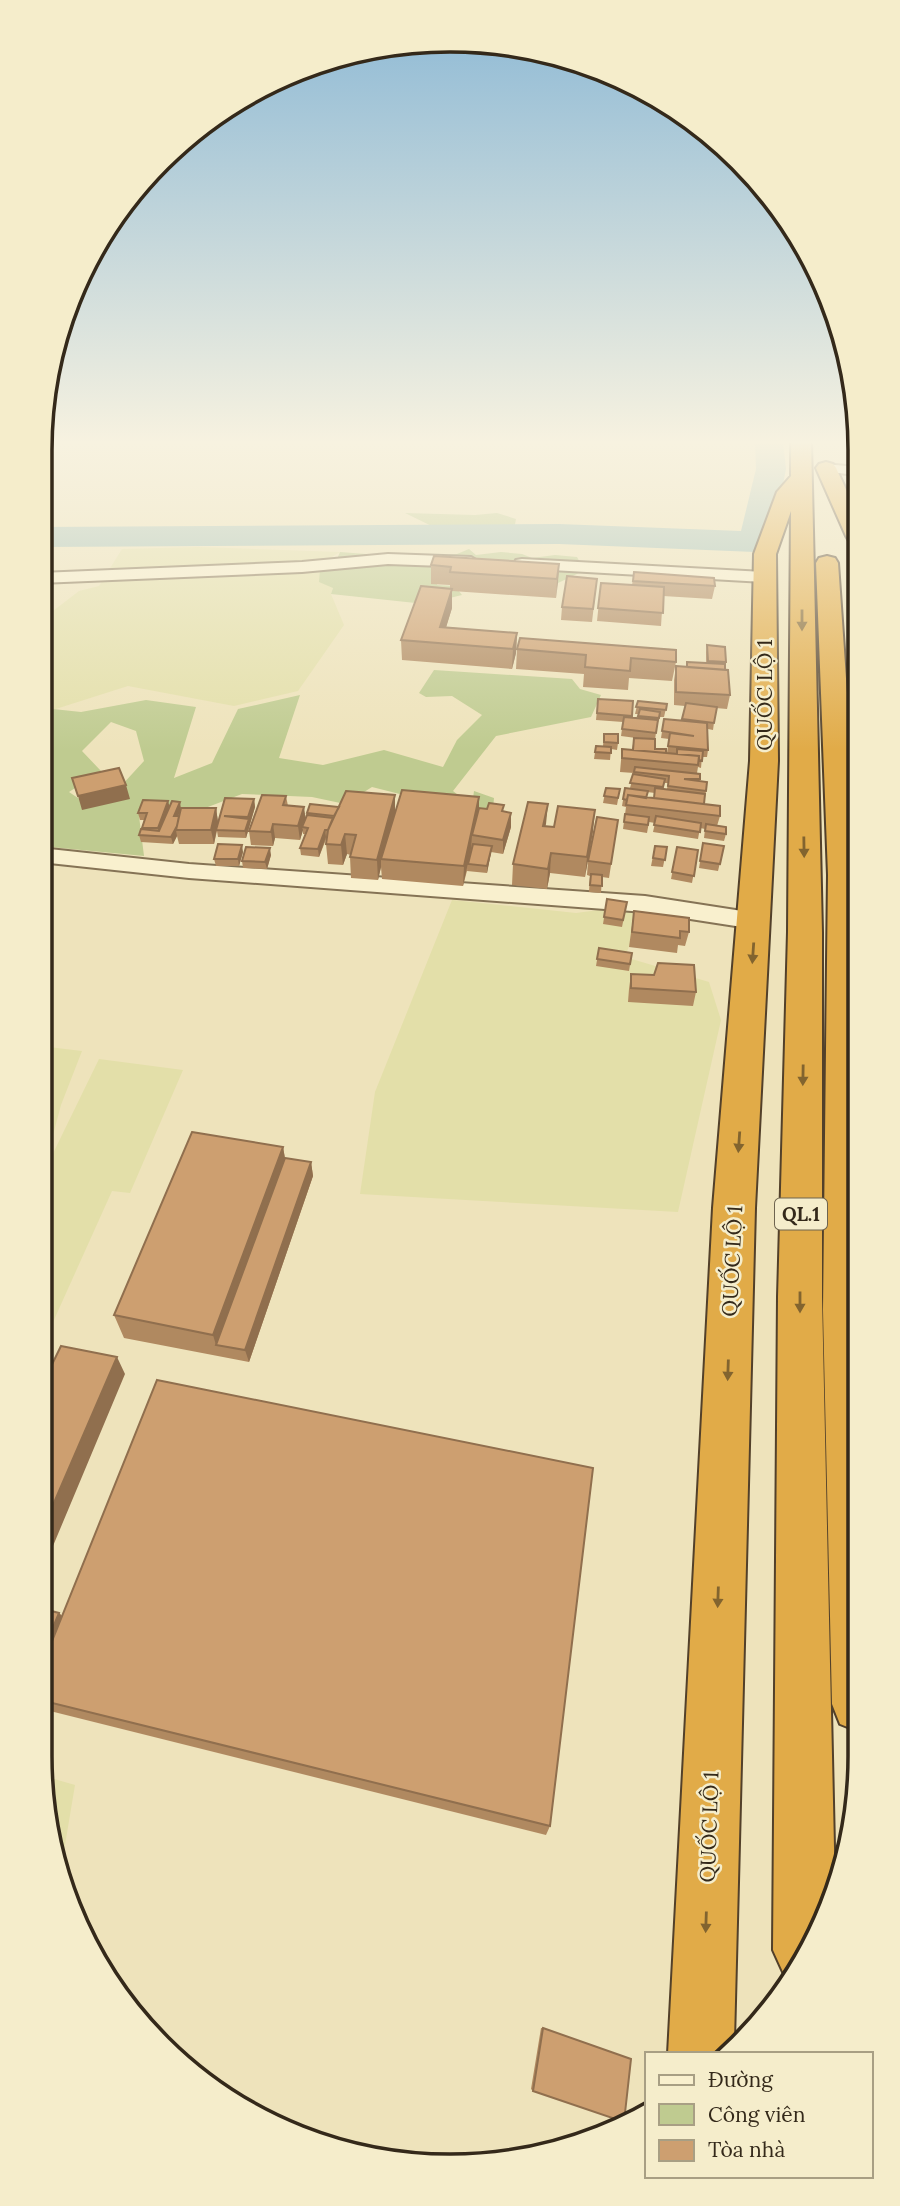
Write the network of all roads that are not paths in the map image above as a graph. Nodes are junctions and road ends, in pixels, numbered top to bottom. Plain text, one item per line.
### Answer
1 (769, 544) edge
2 (817, 544) edge
3 (824, 544) edge
4 (483, 563) edge
5 (510, 564) edge
6 (52, 577) edge
7 (765, 577) junction
8 (52, 856) edge
9 (755, 921) junction
10 (848, 958) edge
11 (747, 1026) junction
12 (804, 1035) junction
13 (848, 1041) edge
14 (848, 1176) edge
15 (848, 1389) edge
16 (805, 1936) edge
17 (701, 2052) edge

1 - 7 highway, QUỐC LỘ 1
2 -> 12 highway, QUỐC LỘ 1 / QL.1
3 - 10 highway, QL.1
4 - 6 street
5 - 7 street
7 - 9 highway, QUỐC LỘ 1
8 - 9 street
9 -> 11 highway, QUỐC LỘ 1
11 - 12 highway
11 -> 17 highway, QUỐC LỘ 1
12 - 13 highway
12 -> 16 highway, QUỐC LỘ 1 / QL.1
14 - 15 highway, QL.1

